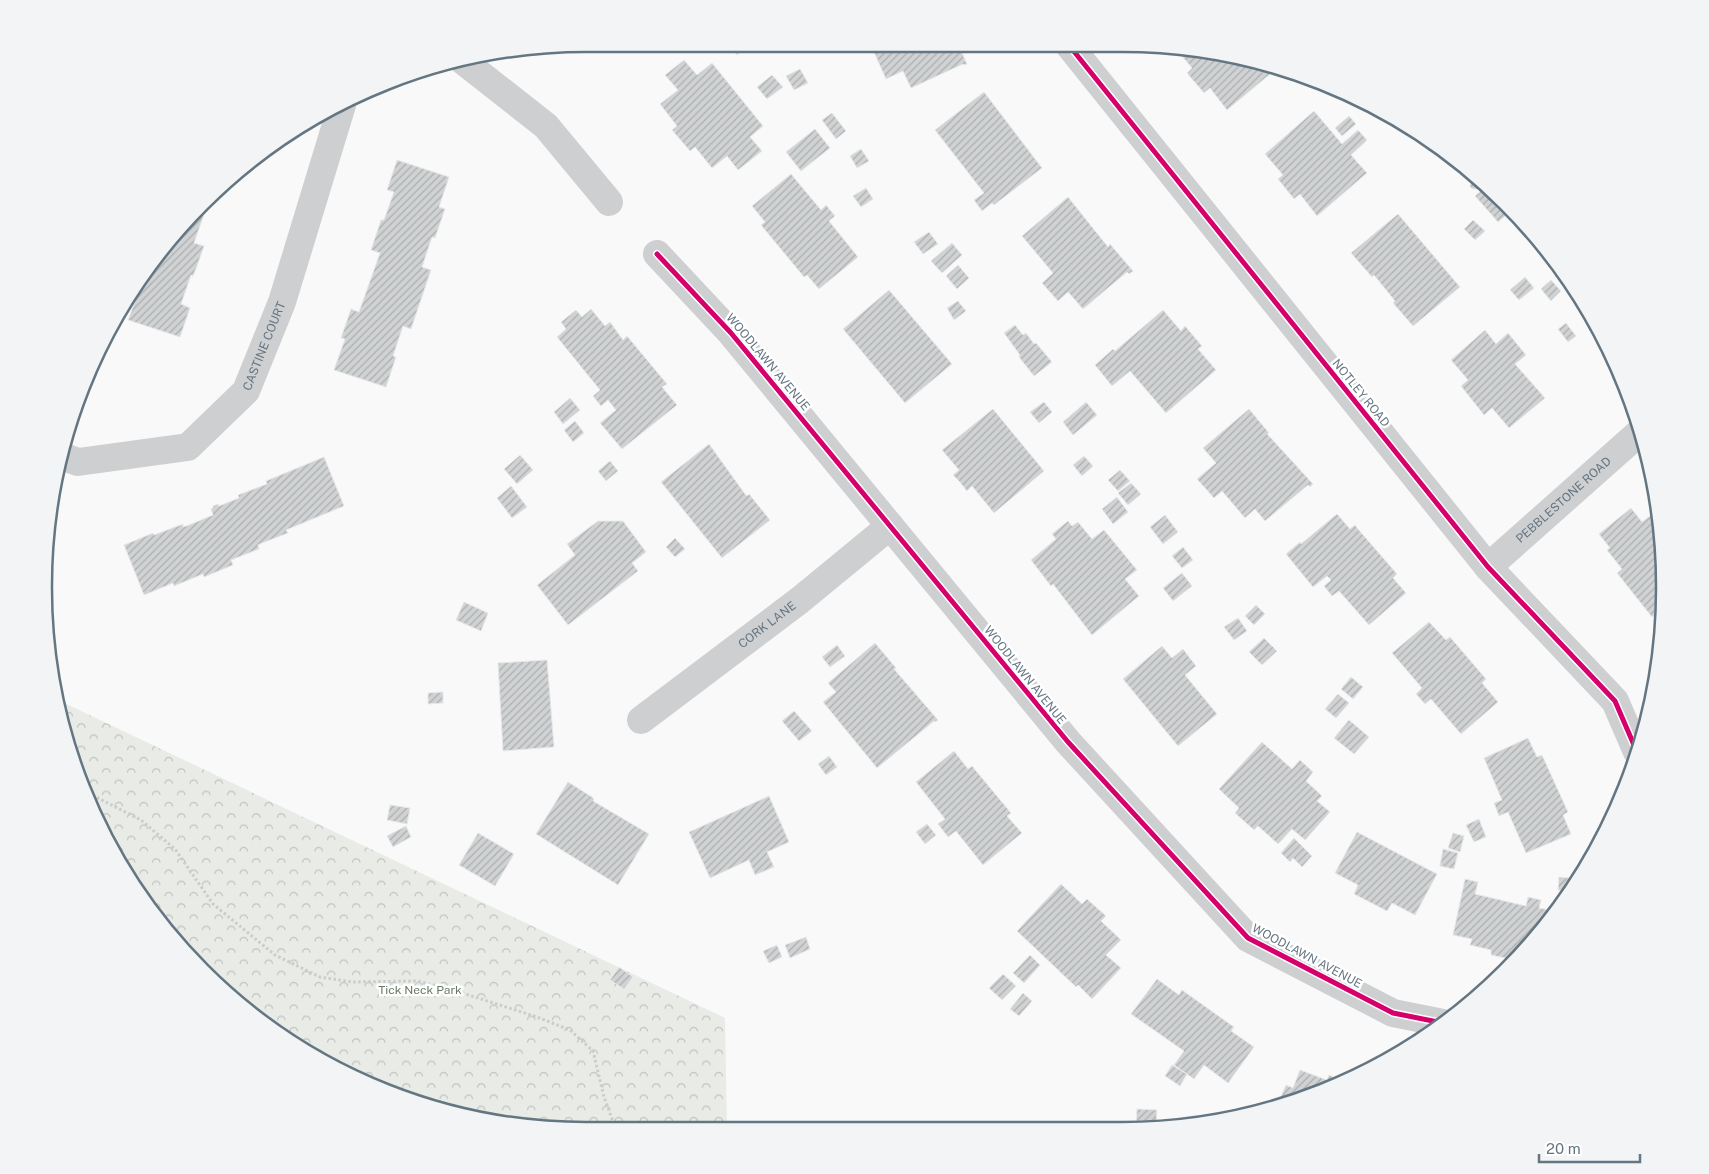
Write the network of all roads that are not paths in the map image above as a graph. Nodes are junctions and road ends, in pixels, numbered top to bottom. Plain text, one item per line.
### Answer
1 (1074, 52) edge
2 (470, 66) edge
3 (339, 114) edge
4 (609, 202) dead end
5 (657, 254) dead end
6 (1634, 437) edge
7 (69, 459) edge
8 (890, 526) junction
9 (1488, 567) junction
10 (641, 720) dead end
11 (1633, 742) edge
12 (1433, 1021) edge

1 - 9 street, NOTLEY ROAD
2 - 4 street
3 - 7 street, CASTINE COURT
5 - 8 street, WOODLAWN AVENUE
6 - 9 street, PEBBLESTONE ROAD
8 - 10 street, CORK LANE
8 - 12 street, WOODLAWN AVENUE
9 - 11 street, NOTLEY ROAD

